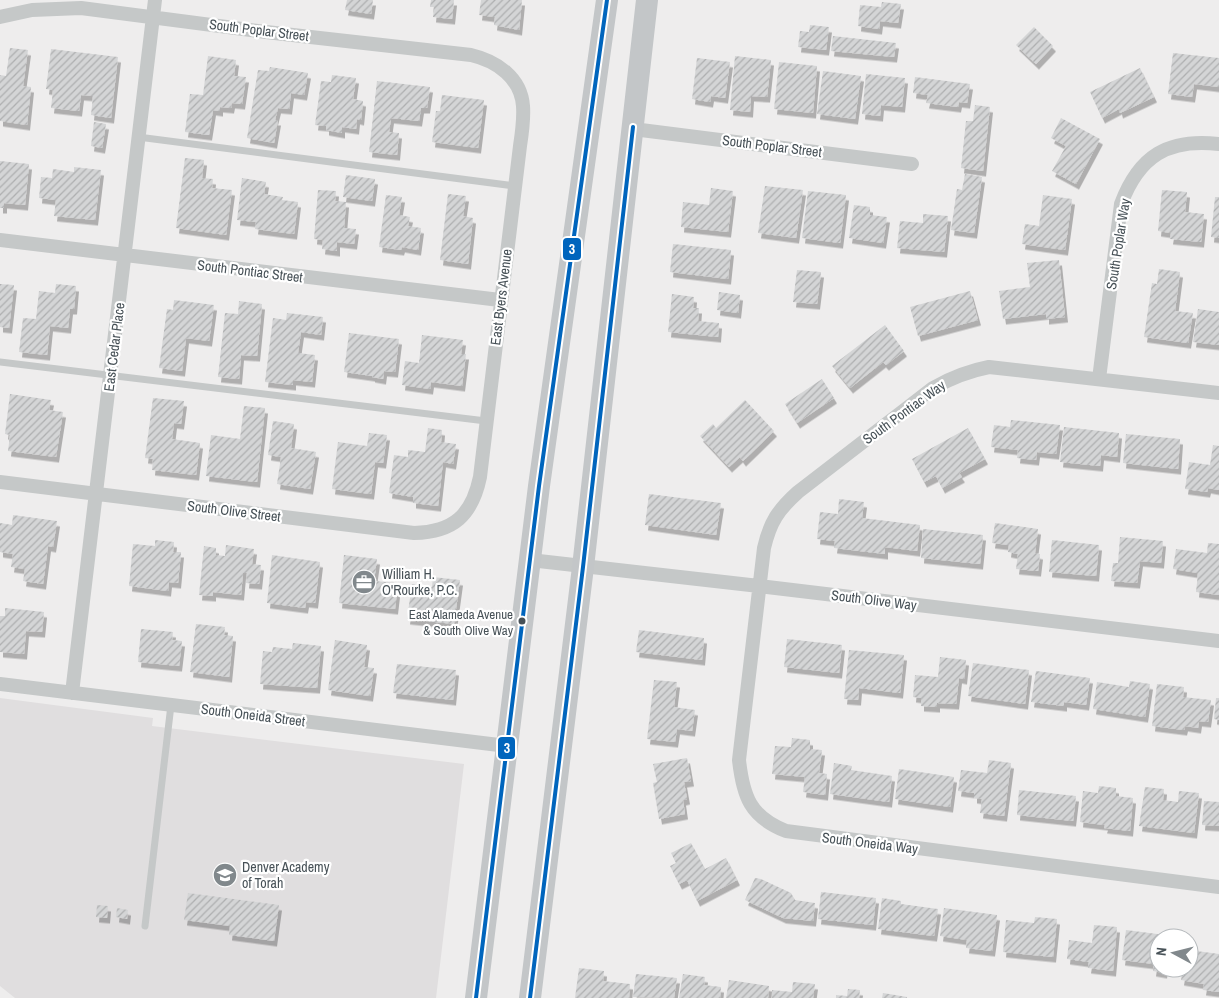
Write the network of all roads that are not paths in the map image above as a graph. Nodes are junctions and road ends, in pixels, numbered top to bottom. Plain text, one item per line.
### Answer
1 (155, 0) edge
2 (607, 0) edge
3 (647, 0) edge
4 (153, 16) junction
5 (0, 17) edge
6 (512, 77) joint
7 (633, 129) junction
8 (138, 137) junction
9 (1219, 144) edge
10 (912, 164) dead end
11 (515, 186) junction
12 (0, 240) edge
13 (124, 255) junction
14 (500, 300) junction
15 (0, 362) edge
16 (111, 376) junction
17 (1099, 379) junction
18 (1219, 393) edge
19 (486, 421) junction
20 (0, 482) edge
21 (96, 494) junction
22 (464, 516) joint
23 (530, 560) junction
24 (583, 567) junction
25 (759, 586) junction
26 (1219, 641) edge
27 (0, 684) edge
28 (72, 694) junction
29 (172, 705) junction
30 (507, 746) junction
31 (1219, 887) edge
32 (146, 926) dead end
33 (476, 998) edge
34 (530, 998) edge

1 - 4 street, East Cedar Place
2 - 23 main road
3 - 7 main road
4 - 5 street, South Poplar Street
4 - 6 street, South Poplar Street
4 - 8 street, East Cedar Place
6 - 11 street, East Byers Avenue
7 - 10 street, South Poplar Street
7 - 24 main road
8 - 11 lane
8 - 13 street, East Cedar Place
9 - 17 street, South Poplar Way
11 - 14 street, East Byers Avenue
12 - 13 street, South Pontiac Street
13 - 14 street, South Pontiac Street
13 - 16 street, East Cedar Place
14 - 19 street, East Byers Avenue
15 - 16 lane
16 - 19 lane
16 - 21 street, East Cedar Place
17 - 18 street, South Pontiac Way
17 - 25 street, South Pontiac Way
19 - 22 street, East Byers Avenue
20 - 21 street, South Olive Street
21 - 22 street, South Olive Street
21 - 28 street, East Cedar Place
23 - 24 street, South Olive Way
23 - 30 main road
24 - 25 street, South Olive Way
24 - 34 main road
25 - 26 street, South Olive Way
25 - 31 street, South Oneida Way
27 - 28 street, South Oneida Street
28 - 29 street, South Oneida Street
29 - 30 street, South Oneida Street
29 - 32 lane
30 - 33 main road

